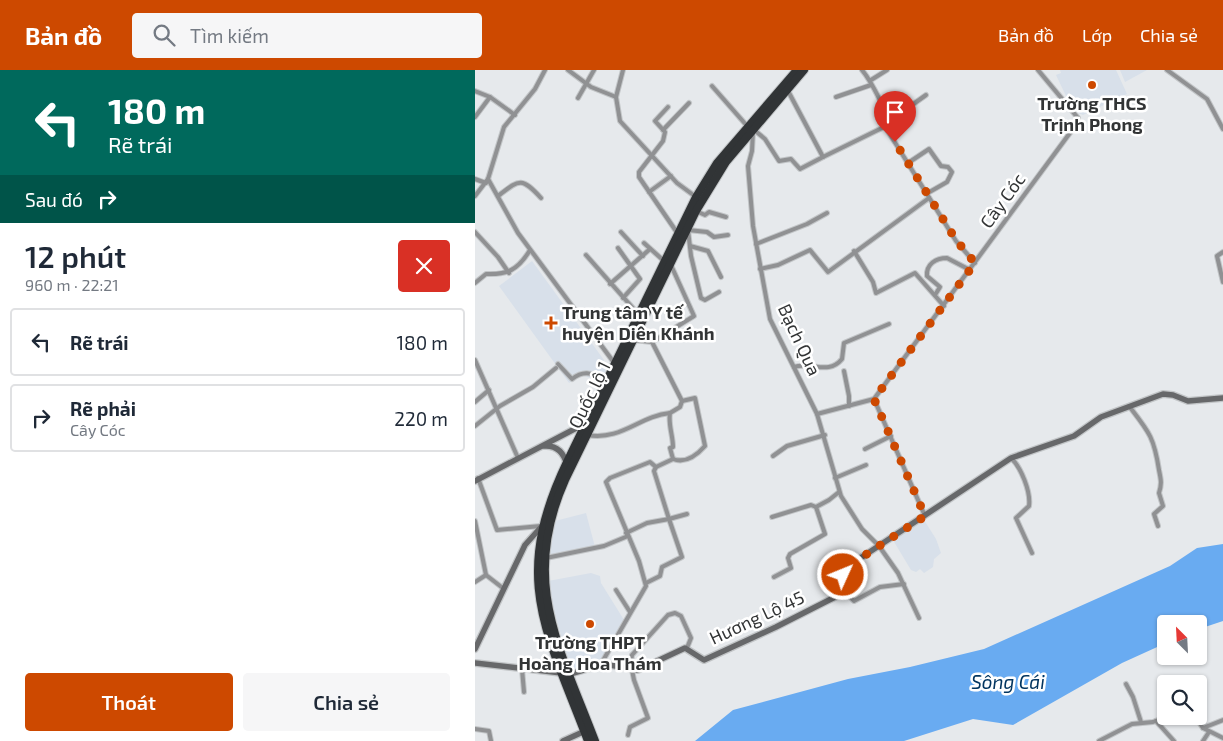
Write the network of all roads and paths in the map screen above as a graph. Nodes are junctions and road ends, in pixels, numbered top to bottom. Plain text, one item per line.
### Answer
1 (545, 70) edge
2 (568, 70) edge
3 (594, 70) edge
4 (623, 70) edge
5 (797, 70) edge
6 (804, 70) edge
7 (862, 70) edge
8 (887, 70) edge
9 (1038, 70) edge
10 (1167, 70) edge
11 (871, 83) junction
12 (587, 84) junction
13 (712, 86) dead end
14 (787, 90) junction
15 (475, 91) edge
16 (926, 95) dead end
17 (490, 97) junction
18 (617, 97) junction
19 (836, 97) dead end
20 (578, 98) dead end
21 (689, 103) dead end
22 (668, 107) dead end
23 (515, 115) junction
24 (475, 117) edge
25 (889, 118) junction
26 (883, 127) junction
27 (750, 128) junction
28 (1223, 129) edge
29 (663, 130) junction
30 (653, 154) junction
31 (823, 158) junction
32 (908, 163) junction
33 (671, 176) junction
34 (475, 179) edge
35 (487, 181) junction
36 (649, 192) junction
37 (475, 196) edge
38 (498, 196) junction
39 (928, 196) junction
40 (696, 197) junction
41 (541, 198) dead end
42 (696, 210) junction
43 (827, 213) dead end
44 (726, 217) dead end
45 (687, 229) junction
46 (475, 232) edge
47 (621, 232) dead end
48 (679, 234) junction
49 (729, 235) dead end
50 (645, 243) dead end
51 (756, 244) junction
52 (690, 246) junction
53 (618, 248) dead end
54 (650, 249) junction
55 (530, 250) junction
56 (854, 251) junction
57 (1223, 252) edge
58 (586, 255) dead end
59 (643, 256) junction
60 (667, 262) junction
61 (975, 263) junction
62 (631, 266) junction
63 (760, 269) junction
64 (970, 270) junction
65 (509, 273) junction
66 (721, 277) dead end
67 (1223, 282) edge
68 (475, 283) edge
69 (610, 284) junction
70 (719, 292) dead end
71 (935, 294) junction
72 (623, 298) junction
73 (944, 306) junction
74 (639, 315) junction
75 (889, 324) dead end
76 (633, 340) junction
77 (652, 342) junction
78 (475, 360) edge
79 (615, 364) junction
80 (794, 367) junction
81 (844, 371) dead end
82 (607, 380) junction
83 (489, 390) junction
84 (1223, 398) edge
85 (874, 399) junction
86 (682, 401) junction
87 (475, 402) edge
88 (849, 406) junction
89 (1129, 406) junction
90 (496, 409) junction
91 (670, 413) junction
92 (817, 414) junction
93 (595, 419) junction
94 (586, 423) junction
95 (475, 426) edge
96 (587, 435) junction
97 (825, 435) junction
98 (891, 436) junction
99 (540, 447) junction
100 (865, 449) dead end
101 (773, 456) dead end
102 (518, 458) junction
103 (1011, 458) junction
104 (673, 459) junction
105 (567, 462) junction
106 (866, 465) dead end
107 (656, 467) junction
108 (569, 473) junction
109 (835, 478) junction
110 (477, 480) edge
111 (839, 492) junction
112 (816, 507) junction
113 (687, 514) dead end
114 (772, 516) dead end
115 (925, 516) junction
116 (669, 519) junction
117 (475, 521) edge
118 (542, 526) junction
119 (1157, 526) dead end
120 (627, 535) junction
121 (879, 546) junction
122 (481, 550) junction
123 (475, 552) edge
124 (1032, 553) dead end
125 (544, 559) junction
126 (486, 575) junction
127 (774, 577) dead end
128 (475, 582) edge
129 (646, 583) junction
130 (904, 584) junction
131 (505, 589) junction
132 (616, 590) dead end
133 (844, 590) junction
134 (630, 612) junction
135 (919, 618) dead end
136 (687, 648) junction
137 (475, 649) edge
138 (475, 663) edge
139 (601, 664) junction
140 (522, 669) junction
141 (631, 670) junction
142 (566, 674) junction
143 (1126, 684) dead end
144 (524, 692) dead end
145 (1223, 720) edge
146 (1156, 721) joint
147 (1141, 722) junction
148 (1201, 725) edge
149 (1203, 728) junction
150 (475, 729) edge
151 (585, 731) junction
152 (1209, 732) junction
153 (628, 735) dead end
154 (1223, 738) edge
155 (491, 741) edge
156 (563, 741) edge
157 (588, 741) edge
158 (595, 741) edge
159 (1099, 741) edge
160 (1174, 741) edge
161 (1203, 741) edge

1 - 23 street
2 - 12 street
3 - 12 street
4 - 18 street
5 - 27 highway, Quốc lộ 1
6 - 14 highway, Quốc lộ 1
7 - 11 street
8 - 11 street
9 - 61 street, Cây Cóc
10 - 28 street
11 - 19 street
11 - 25 street
12 - 18 street
12 - 20 street
13 - 27 street
14 - 27 highway, Quốc lộ 1
14 - 31 street
15 - 17 street
16 - 25 street
17 - 23 street
17 - 24 street
18 - 30 street
21 - 29 street
22 - 29 street
23 - 35 street
25 - 26 street
26 - 31 street
26 - 32 street
27 - 31 street
27 - 40 highway, Quốc lộ 1
27 - 42 highway, Quốc lộ 1
27 - 51 street, Bạch Qua
29 - 30 street
30 - 33 street
30 - 36 street
32 - 39 street
32 - 39 street
33 - 36 street
33 - 40 street
34 - 35 street
35 - 37 street
35 - 38 street
36 - 48 street
38 - 41 street
38 - 55 street
39 - 56 street
39 - 61 street
40 - 48 highway, Quốc lộ 1
42 - 44 street
42 - 45 highway, Quốc lộ 1
43 - 51 street
45 - 49 street
45 - 52 street
45 - 60 highway, Quốc lộ 1
46 - 65 street
47 - 59 street
48 - 60 highway, Quốc lộ 1
50 - 54 street
51 - 63 street, Bạch Qua
52 - 66 street
52 - 70 street
53 - 62 street
54 - 59 street
54 - 60 street
55 - 65 street
55 - 79 street
56 - 63 street
56 - 71 street
57 - 67 street
58 - 69 street
59 - 62 street
60 - 74 highway, Quốc lộ 1
60 - 76 highway, Quốc lộ 1
60 - 77 street
61 - 64 street, Cây Cóc
62 - 69 street
62 - 72 street
63 - 80 street, Bạch Qua
64 - 71 street
64 - 73 street, Cây Cóc
65 - 68 street
69 - 72 street
71 - 73 street
72 - 74 street
73 - 85 street, Cây Cóc
74 - 79 highway, Quốc lộ 1
75 - 80 street
76 - 77 street
76 - 93 highway, Quốc lộ 1
77 - 86 street
78 - 83 street
79 - 82 highway, Quốc lộ 1
80 - 92 street, Bạch Qua
81 - 88 street
82 - 90 street
82 - 94 highway, Quốc lộ 1
83 - 87 street
83 - 90 street
84 - 89 street
85 - 88 street
85 - 98 street
86 - 91 street
86 - 104 street
88 - 92 street
89 - 103 street
89 - 119 street
90 - 95 street
90 - 102 street
91 - 96 street
91 - 104 street
92 - 97 street, Bạch Qua
93 - 94 street
93 - 96 highway, Quốc lộ 1
94 - 99 street
94 - 105 highway, Quốc lộ 1
96 - 108 highway, Quốc lộ 1
97 - 101 street
97 - 109 street, Bạch Qua
98 - 100 street
98 - 115 street
99 - 102 street
99 - 105 street
102 - 110 street
103 - 115 street
103 - 124 street
104 - 107 street
105 - 108 street
105 - 118 highway, Quốc lộ 1
106 - 109 street
107 - 116 street
107 - 120 street
108 - 125 highway, Quốc lộ 1
109 - 111 street, Bạch Qua
110 - 118 street
111 - 112 street
111 - 121 street, Bạch Qua
112 - 114 street
112 - 127 street
113 - 116 street
115 - 121 street
116 - 120 street
116 - 129 street
117 - 122 street
118 - 131 street
118 - 142 highway, Quốc lộ 1
120 - 125 street
120 - 129 street
121 - 130 street, Bạch Qua
121 - 133 street
122 - 123 street
122 - 126 street
125 - 142 highway, Quốc lộ 1
126 - 128 street
126 - 131 street
129 - 134 street
130 - 133 street
130 - 135 street, Bạch Qua
131 - 137 street
132 - 134 street
133 - 136 street, Hương Lộ 45
134 - 139 street
136 - 141 street, Hương Lộ 45
136 - 141 street
138 - 140 street
139 - 141 street
139 - 142 street
140 - 142 street
140 - 144 street
141 - 153 street
142 - 151 highway, Quốc lộ 1
142 - 158 highway, Quốc lộ 1
143 - 147 street
145 - 149 street
146 - 147 street
146 - 160 street
147 - 159 street
148 - 149 street
149 - 152 street
150 - 155 street
151 - 156 street
151 - 157 highway, Quốc lộ 1
152 - 154 street
152 - 161 street

